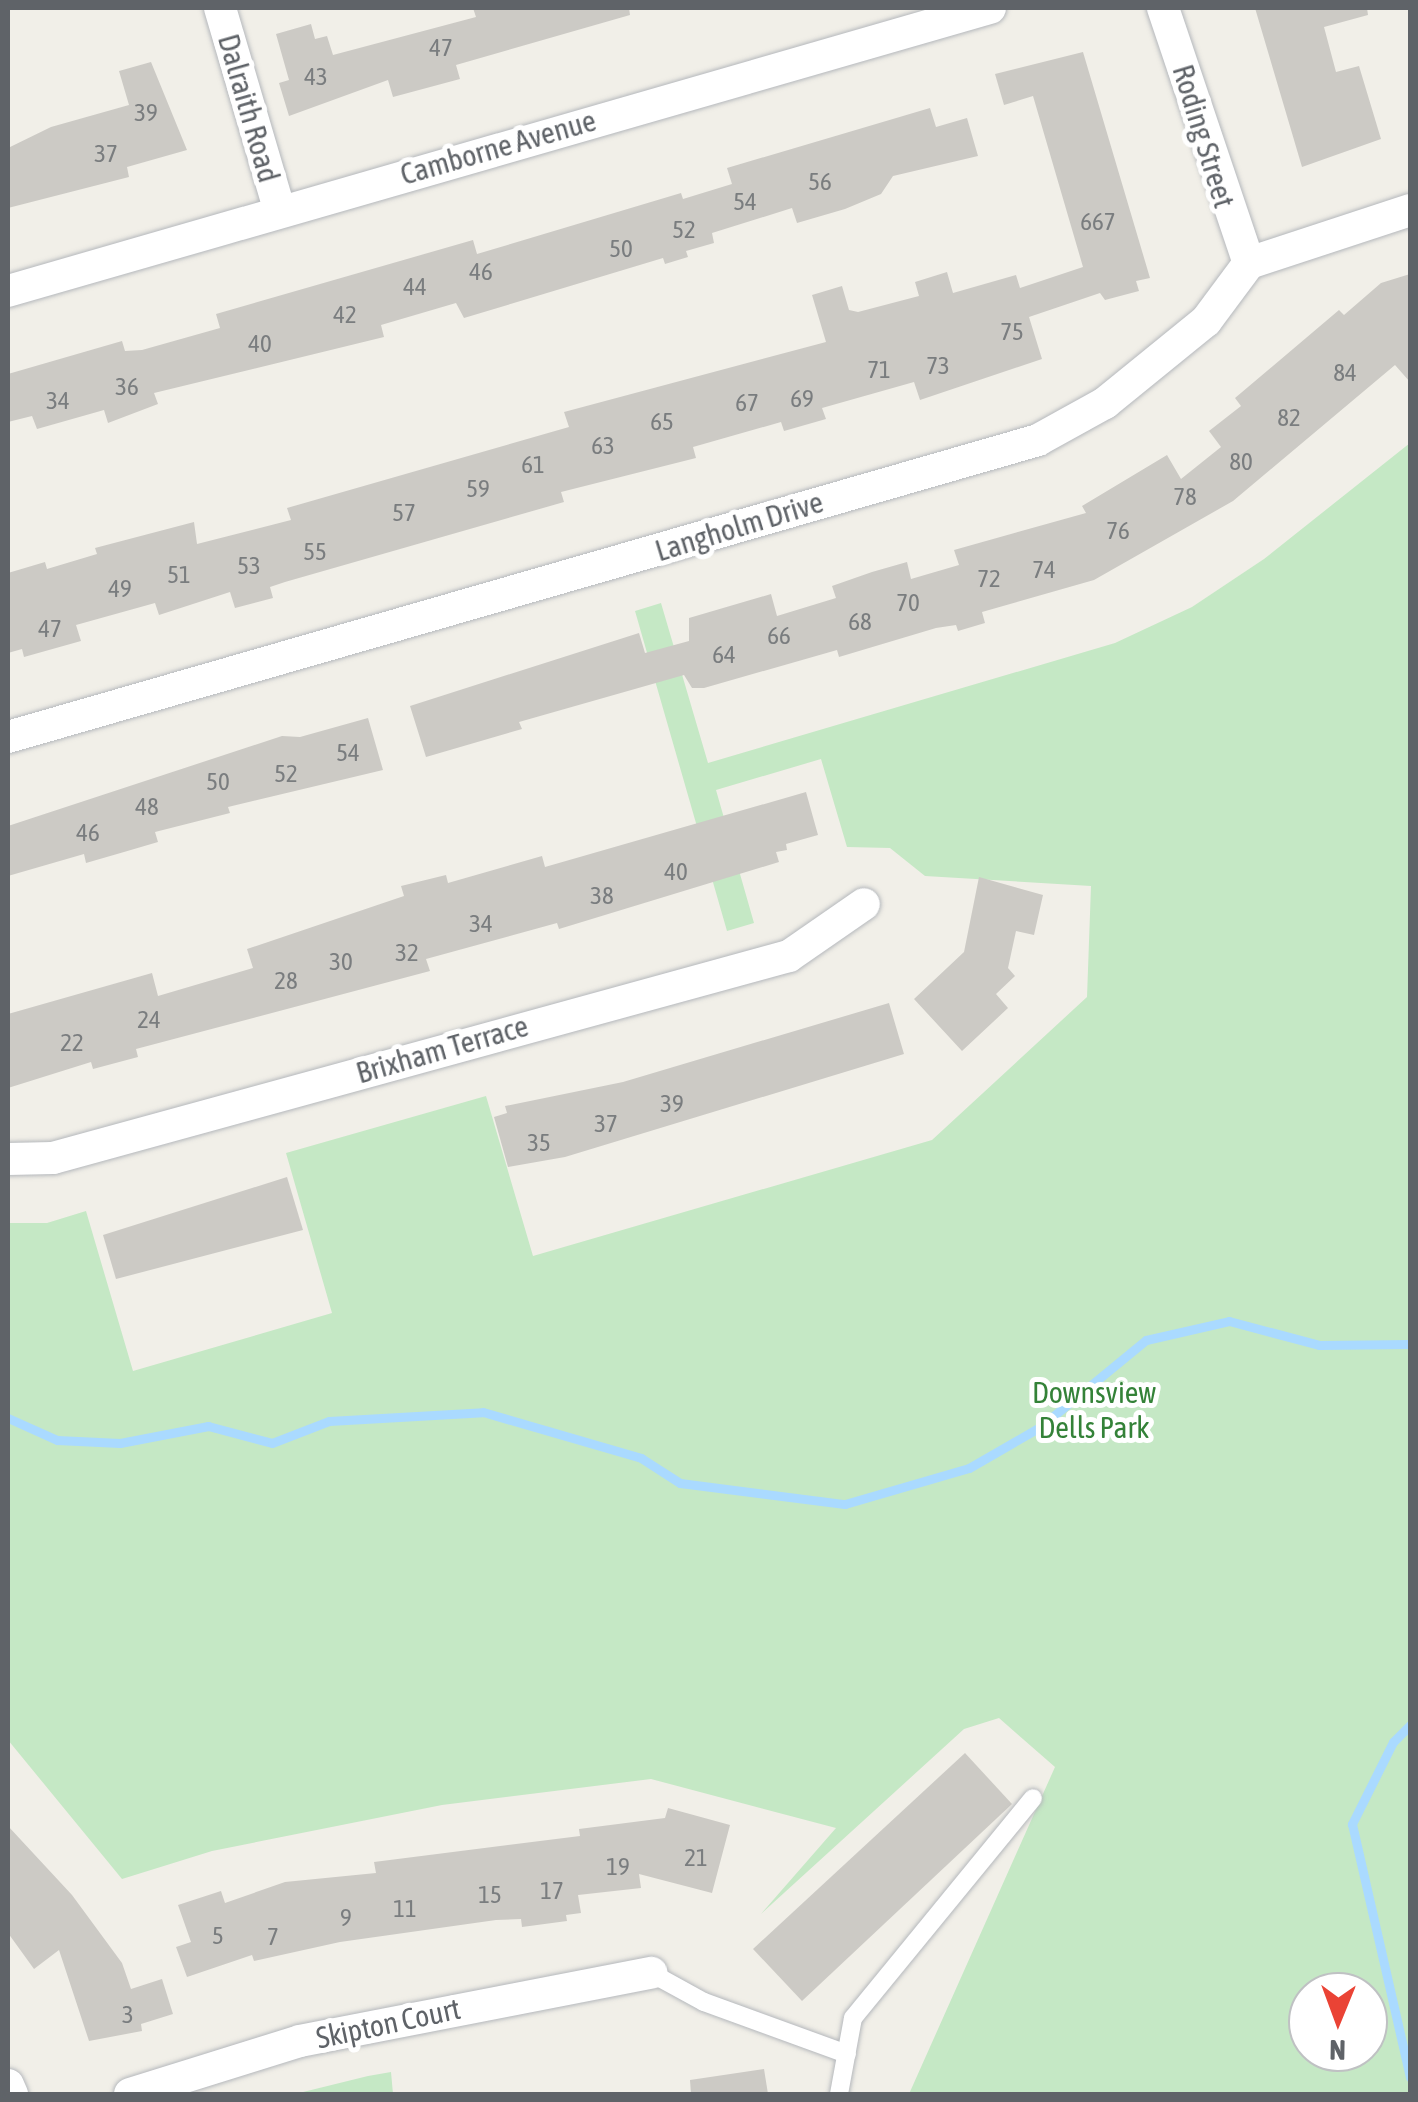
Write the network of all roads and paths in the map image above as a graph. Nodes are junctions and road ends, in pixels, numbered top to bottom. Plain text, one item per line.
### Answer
1 (220, 8) edge
2 (990, 8) edge
3 (1164, 8) edge
4 (278, 209) junction
5 (1410, 210) edge
6 (1249, 263) junction
7 (8, 290) edge
8 (8, 737) edge
9 (864, 904) dead end
10 (8, 1158) edge
11 (1033, 1798) dead end
12 (651, 1973) joint
13 (846, 2054) junction
14 (8, 2085) edge
15 (12, 2094) edge
16 (130, 2094) edge
17 (840, 2094) edge

1 - 4 street, Dalraith Road
2 - 4 street, Camborne Avenue
3 - 6 street, Roding Street
4 - 7 street, Camborne Avenue
5 - 6 street
6 - 8 street, Langholm Drive
9 - 10 street, Brixham Terrace
11 - 13 lane
12 - 13 lane
12 - 16 street, Skipton Court
13 - 17 lane
14 - 15 street

